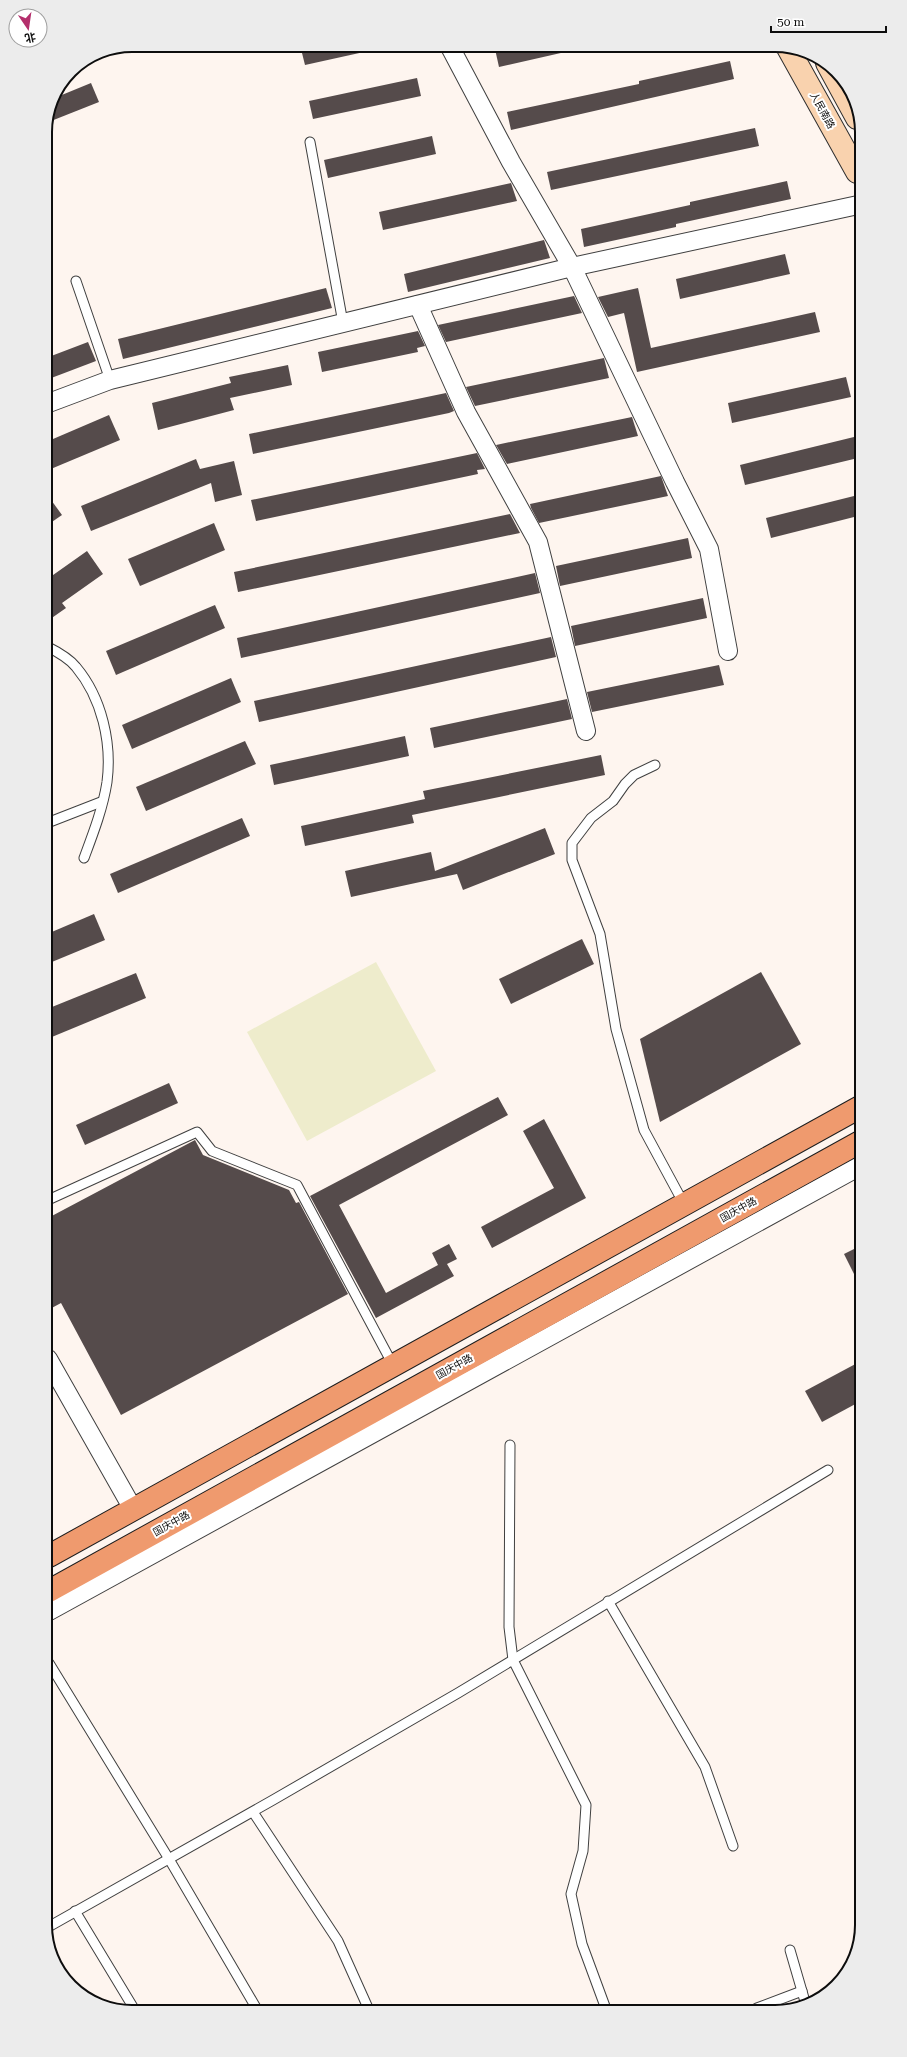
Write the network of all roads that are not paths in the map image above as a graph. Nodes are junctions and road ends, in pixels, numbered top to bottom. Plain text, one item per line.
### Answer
1 (453, 52) edge
2 (792, 54) edge
3 (838, 83) edge
4 (851, 108) edge
5 (310, 142) dead end
6 (855, 167) edge
7 (855, 206) edge
8 (572, 267) junction
9 (76, 281) dead end
10 (418, 305) junction
11 (342, 323) junction
12 (110, 380) junction
13 (52, 402) edge
14 (52, 650) edge
15 (728, 651) dead end
16 (586, 731) dead end
17 (655, 765) dead end
18 (101, 802) junction
19 (52, 821) edge
20 (84, 858) dead end
21 (855, 1110) edge
22 (855, 1145) edge
23 (855, 1169) edge
24 (52, 1198) edge
25 (684, 1204) junction
26 (393, 1365) junction
27 (52, 1366) edge
28 (510, 1445) dead end
29 (828, 1470) dead end
30 (133, 1509) junction
31 (52, 1554) edge
32 (52, 1588) edge
33 (608, 1601) junction
34 (52, 1609) edge
35 (513, 1660) junction
36 (52, 1668) edge
37 (253, 1812) junction
38 (733, 1846) dead end
39 (169, 1858) junction
40 (74, 1911) junction
41 (52, 1925) edge
42 (790, 1950) dead end
43 (802, 1991) junction
44 (804, 1999) edge
45 (132, 2005) edge
46 (255, 2005) edge
47 (367, 2005) edge
48 (605, 2005) edge
49 (765, 2005) edge

1 - 8 street
2 - 6 main road, 人民南路
3 - 4 main road
5 - 11 lane
7 - 8 street
8 - 10 street
8 - 15 street
9 - 12 lane
10 - 11 street
10 - 16 street
11 - 12 street
12 - 13 street
14 - 18 lane
17 - 25 lane
18 - 19 lane
18 - 20 lane
21 - 25 main road
22 - 32 main road, 国庆中路
23 - 34 street
24 - 26 lane
25 - 26 main road
26 - 30 main road
27 - 30 street
28 - 35 lane
29 - 33 lane
30 - 31 main road
33 - 35 lane
33 - 38 lane
35 - 37 lane
35 - 48 lane
36 - 39 lane
37 - 39 lane
37 - 47 lane
39 - 40 lane
39 - 46 lane
40 - 41 lane
40 - 45 lane
42 - 43 lane
43 - 44 lane
43 - 49 lane

